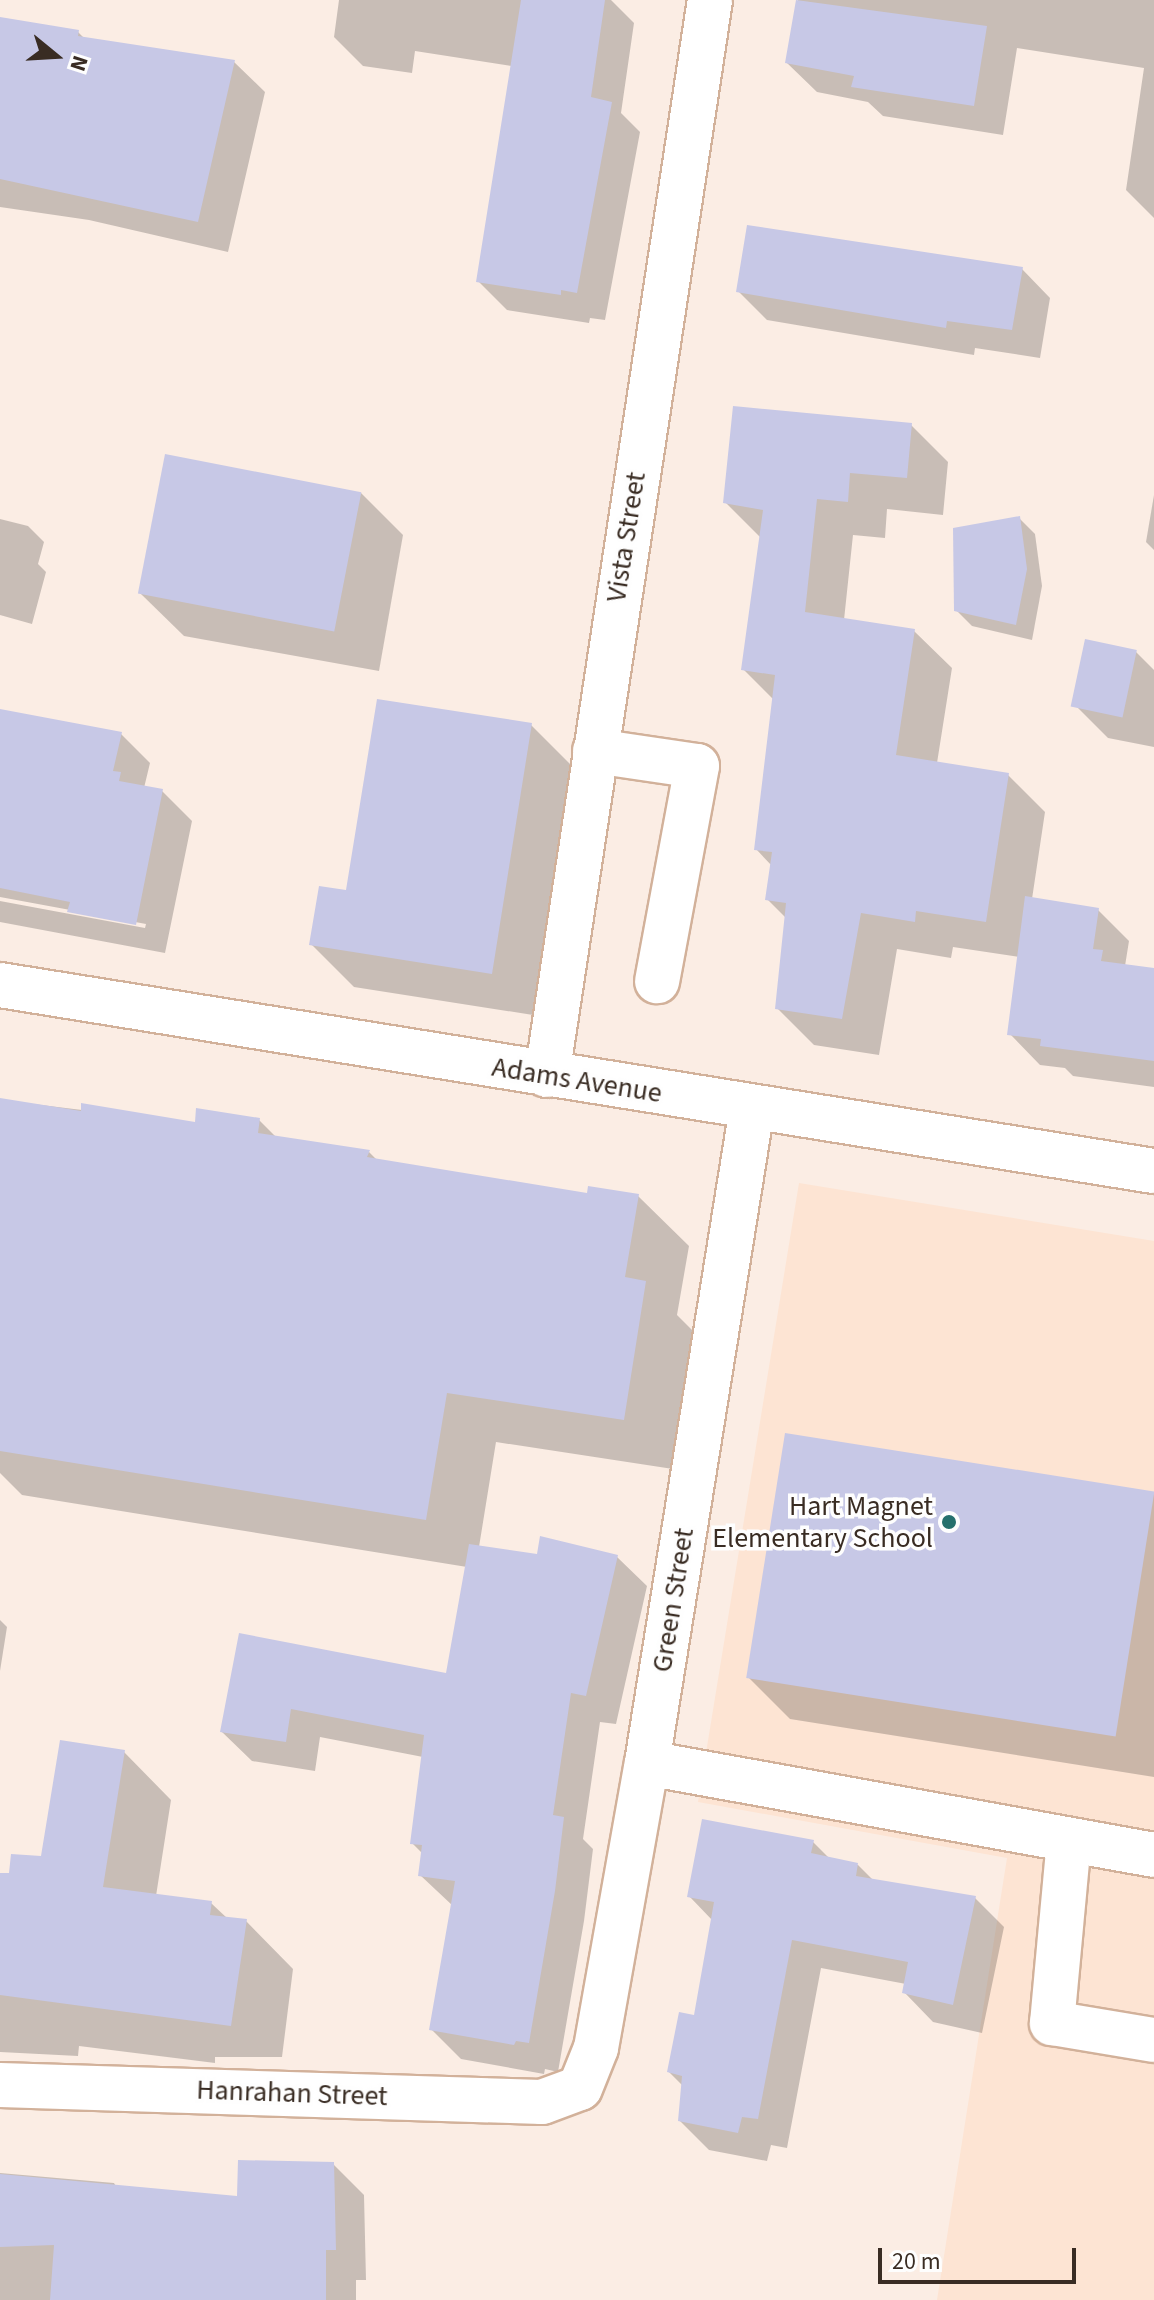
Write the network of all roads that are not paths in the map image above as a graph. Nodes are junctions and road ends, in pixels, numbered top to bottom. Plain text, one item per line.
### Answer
1 (710, 0) edge
2 (595, 751) junction
3 (657, 981) dead end
4 (0, 985) edge
5 (547, 1075) junction
6 (752, 1108) junction
7 (1154, 1171) edge
8 (647, 1763) junction
9 (1069, 1840) junction
10 (1154, 1855) edge
11 (1154, 2040) edge
12 (0, 2085) edge
13 (580, 2088) joint

1 - 2 street, Vista Street
2 - 3 street
2 - 5 street, Vista Street
4 - 5 street, Adams Avenue
5 - 6 street, Adams Avenue
6 - 7 street, Adams Avenue
6 - 8 street, Green Street
8 - 9 street
8 - 13 street, Green Street
9 - 10 street
9 - 11 street
12 - 13 street, Hanrahan Street

